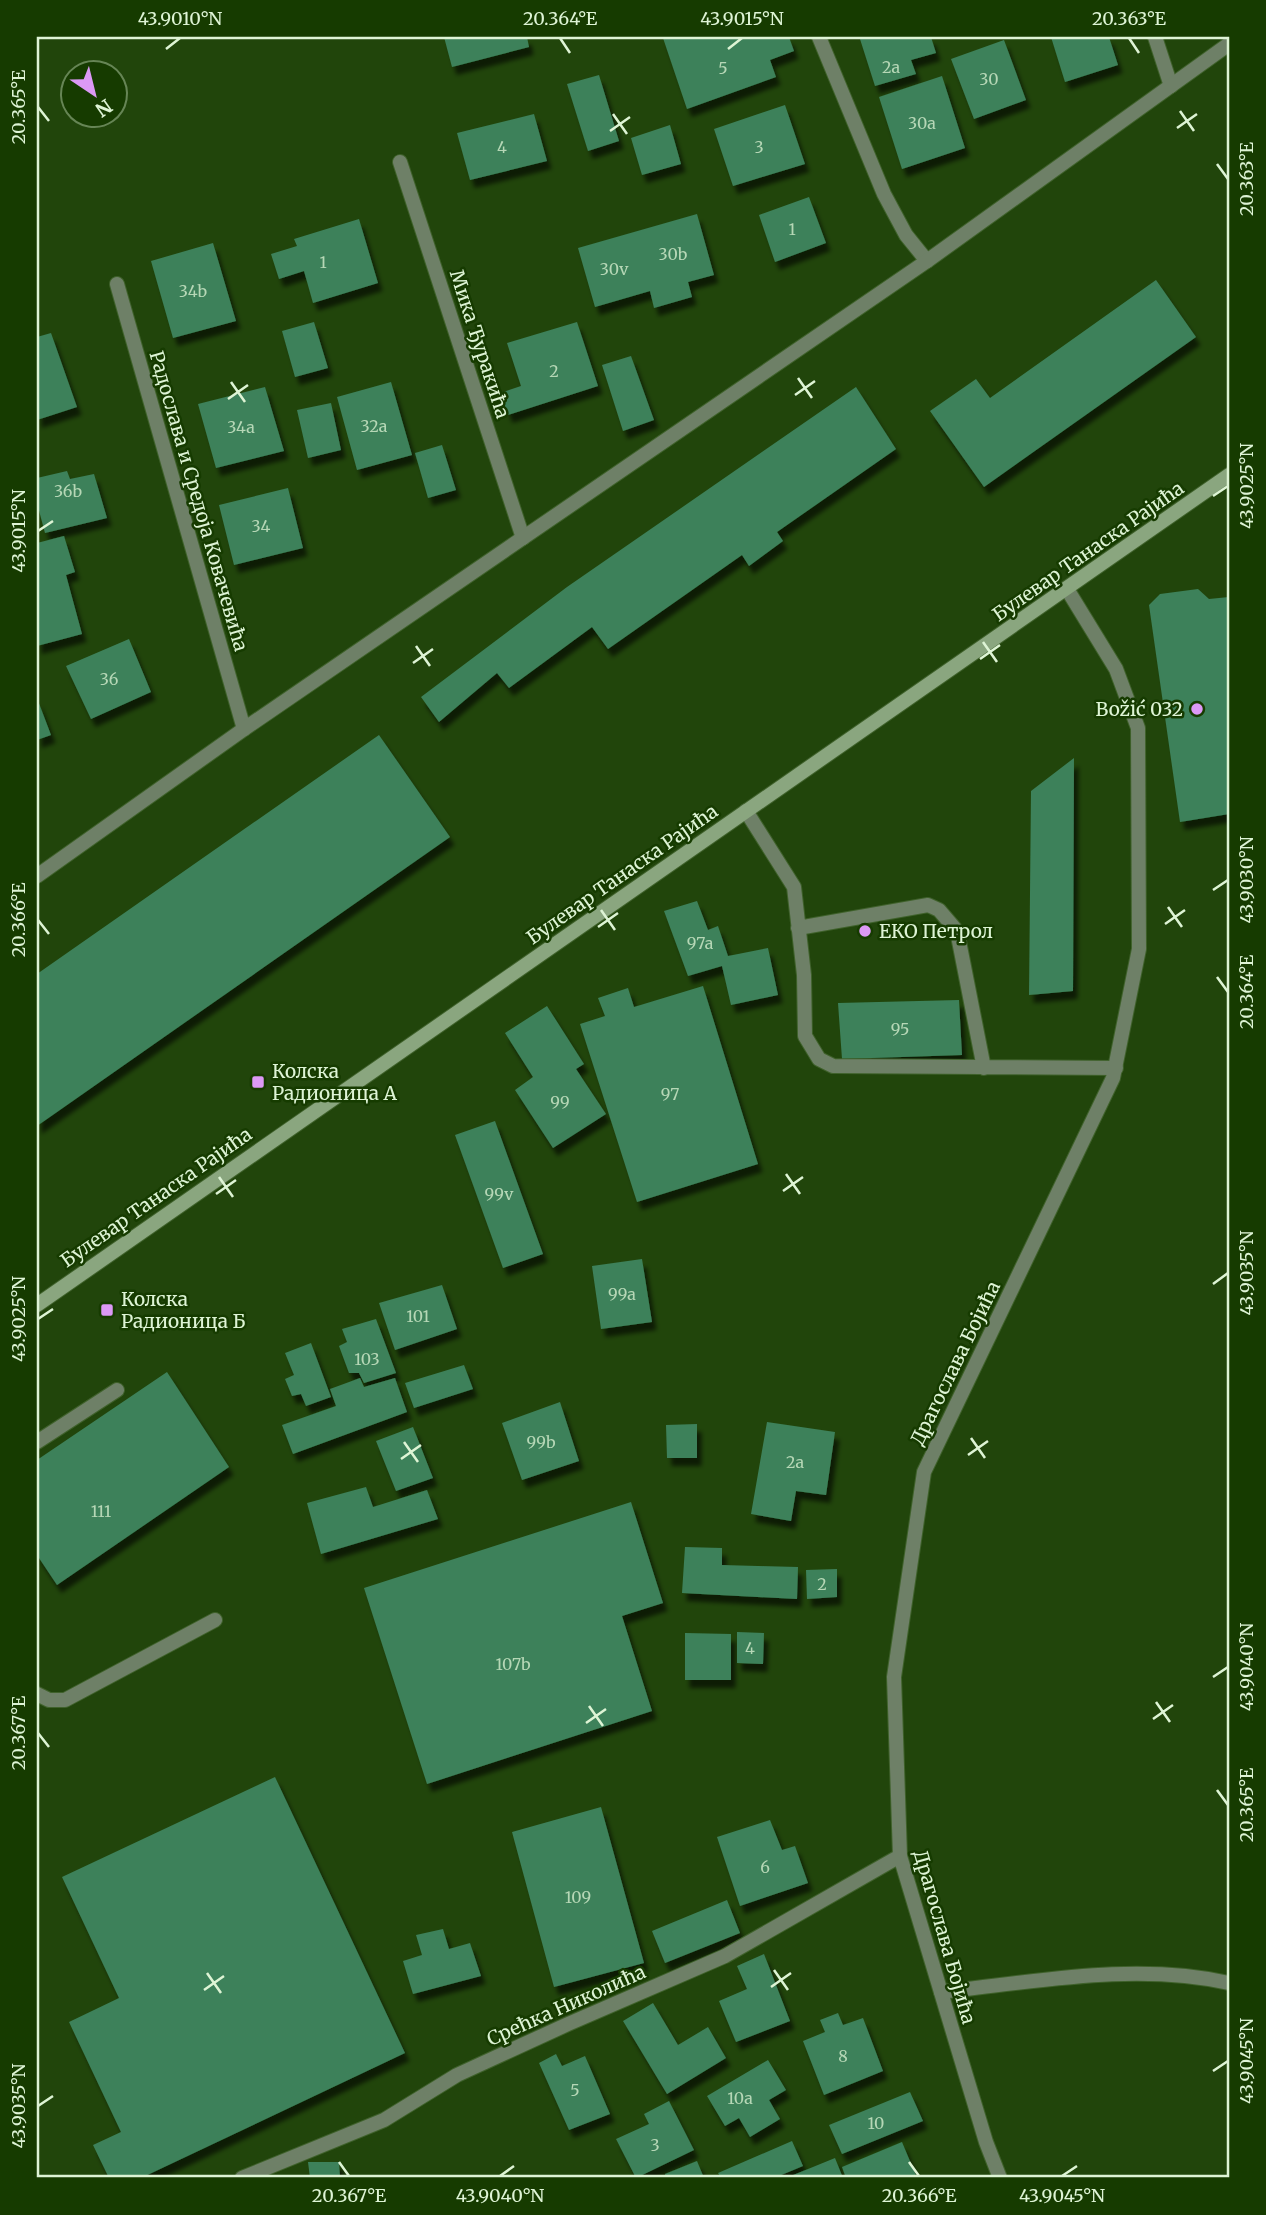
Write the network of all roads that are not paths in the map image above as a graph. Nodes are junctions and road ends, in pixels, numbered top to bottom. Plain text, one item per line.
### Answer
1 (819, 37) edge
2 (1154, 37) edge
3 (1229, 44) edge
4 (1171, 86) junction
5 (400, 162) dead end
6 (927, 261) junction
7 (117, 284) dead end
8 (1229, 475) edge
9 (523, 538) junction
10 (1066, 589) junction
11 (244, 729) junction
12 (746, 811) junction
13 (37, 876) edge
14 (798, 928) junction
15 (984, 1068) junction
16 (1116, 1068) junction
17 (37, 1305) edge
18 (117, 1390) dead end
19 (37, 1442) edge
20 (215, 1620) dead end
21 (37, 1694) edge
22 (900, 1856) junction
23 (1229, 1983) edge
24 (941, 1993) junction
25 (242, 2178) edge
26 (1000, 2178) edge

1 - 6 street
2 - 4 street
3 - 4 street
4 - 6 street
5 - 9 street, Мика Ђуракића
6 - 9 street
7 - 11 street, Радослава и Средоја Ковачевића
8 - 10 main road, Булевар Танаска Рајића
9 - 11 street
10 - 12 main road, Булевар Танаска Рајића
10 - 16 street, Драгослава Бојића
11 - 13 street
12 - 14 street
12 - 17 main road, Булевар Танаска Рајића
14 - 15 street
14 - 15 street
15 - 16 street
16 - 22 street, Драгослава Бојића
18 - 19 street
20 - 21 street
22 - 24 street, Драгослава Бојића
22 - 25 street, Срећка Николића
23 - 24 street
24 - 26 street, Драгослава Бојића

